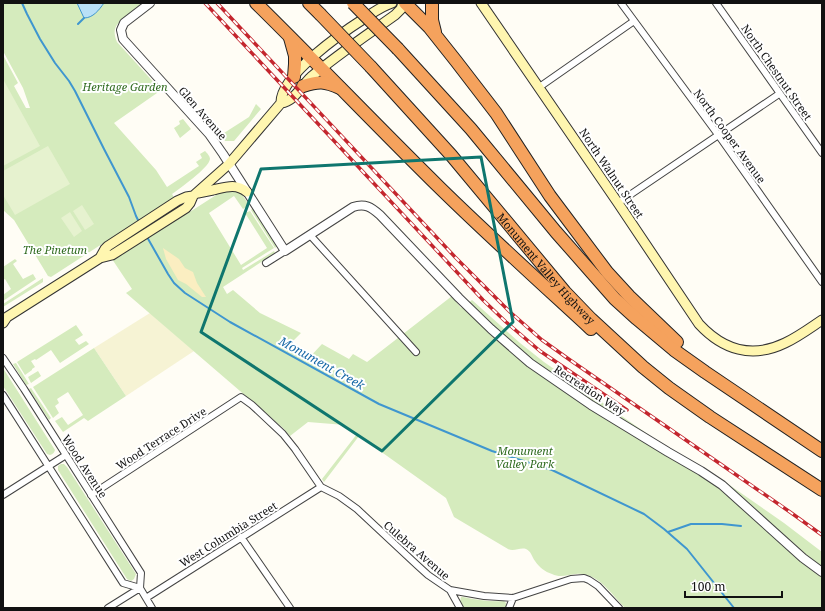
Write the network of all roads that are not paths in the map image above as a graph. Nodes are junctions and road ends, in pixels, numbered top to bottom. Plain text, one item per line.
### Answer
1 (150, 3) edge
2 (256, 3) edge
3 (309, 3) edge
4 (353, 3) edge
5 (392, 3) edge
6 (404, 3) edge
7 (432, 3) edge
8 (480, 3) edge
9 (621, 3) edge
10 (716, 3) edge
11 (634, 21) junction
12 (290, 36) junction
13 (437, 36) junction
14 (311, 58) junction
15 (322, 68) junction
16 (294, 77) junction
17 (303, 86) junction
18 (538, 88) junction
19 (343, 90) junction
20 (780, 94) junction
21 (282, 103) junction
22 (718, 136) junction
23 (822, 153) edge
24 (229, 164) junction
25 (247, 192) junction
26 (195, 195) junction
27 (618, 204) junction
28 (310, 235) junction
29 (285, 251) junction
30 (100, 258) junction
31 (266, 263) dead end
32 (822, 282) edge
33 (4, 319) edge
34 (822, 320) edge
35 (416, 352) dead end
36 (3, 358) edge
37 (643, 367) junction
38 (705, 372) junction
39 (3, 395) edge
40 (242, 397) joint
41 (822, 451) edge
42 (66, 455) junction
43 (49, 466) junction
44 (321, 487) junction
45 (822, 490) edge
46 (3, 495) edge
47 (91, 495) junction
48 (241, 537) junction
49 (822, 572) edge
50 (140, 588) junction
51 (450, 590) junction
52 (146, 598) junction
53 (513, 598) junction
54 (108, 608) edge
55 (152, 608) edge
56 (290, 608) edge
57 (460, 608) edge
58 (508, 608) edge
59 (619, 608) edge

1 - 24 street, Glen Avenue
2 - 12 highway
3 - 37 highway, Monument Valley Highway, bridge
4 - 38 highway, bridge
5 - 14 main road
6 - 13 highway
6 - 15 main road
7 - 13 highway
8 - 18 main road, North Walnut Street
9 - 11 street, North Cooper Avenue
10 - 20 street, North Chestnut Street
11 - 18 street
11 - 22 street, North Cooper Avenue
12 - 14 highway
12 - 16 highway
13 - 38 highway
14 - 15 highway
14 - 16 main road
15 - 17 main road
15 - 19 highway
16 - 21 main road
17 - 19 highway
17 - 21 main road
18 - 27 main road, North Walnut Street
19 - 37 highway
20 - 22 street
20 - 23 street, North Chestnut Street
21 - 24 main road
22 - 27 street
22 - 32 street, North Cooper Avenue
24 - 25 street, Glen Avenue
24 - 26 main road
25 - 26 main road
25 - 29 street, Glen Avenue
26 - 30 main road
26 - 30 main road
27 - 34 main road, North Walnut Street
28 - 29 street
28 - 35 street
28 - 49 street, Recreation Way
29 - 31 street
30 - 33 main road
36 - 42 street, Wood Avenue
37 - 45 highway, Monument Valley Highway
38 - 41 highway
39 - 43 street
40 - 44 street, Culebra Avenue
40 - 47 street, Wood Terrace Drive
42 - 43 street
42 - 47 street, Wood Avenue
43 - 46 street
43 - 50 street
44 - 48 street, West Columbia Street
44 - 51 street, Culebra Avenue
47 - 50 street, Wood Avenue
48 - 52 street, West Columbia Street
48 - 56 street
50 - 52 street, Wood Avenue
50 - 54 street
51 - 53 street, Culebra Avenue
51 - 57 street
52 - 55 street, Wood Avenue
53 - 58 street
53 - 59 street, Culebra Avenue

